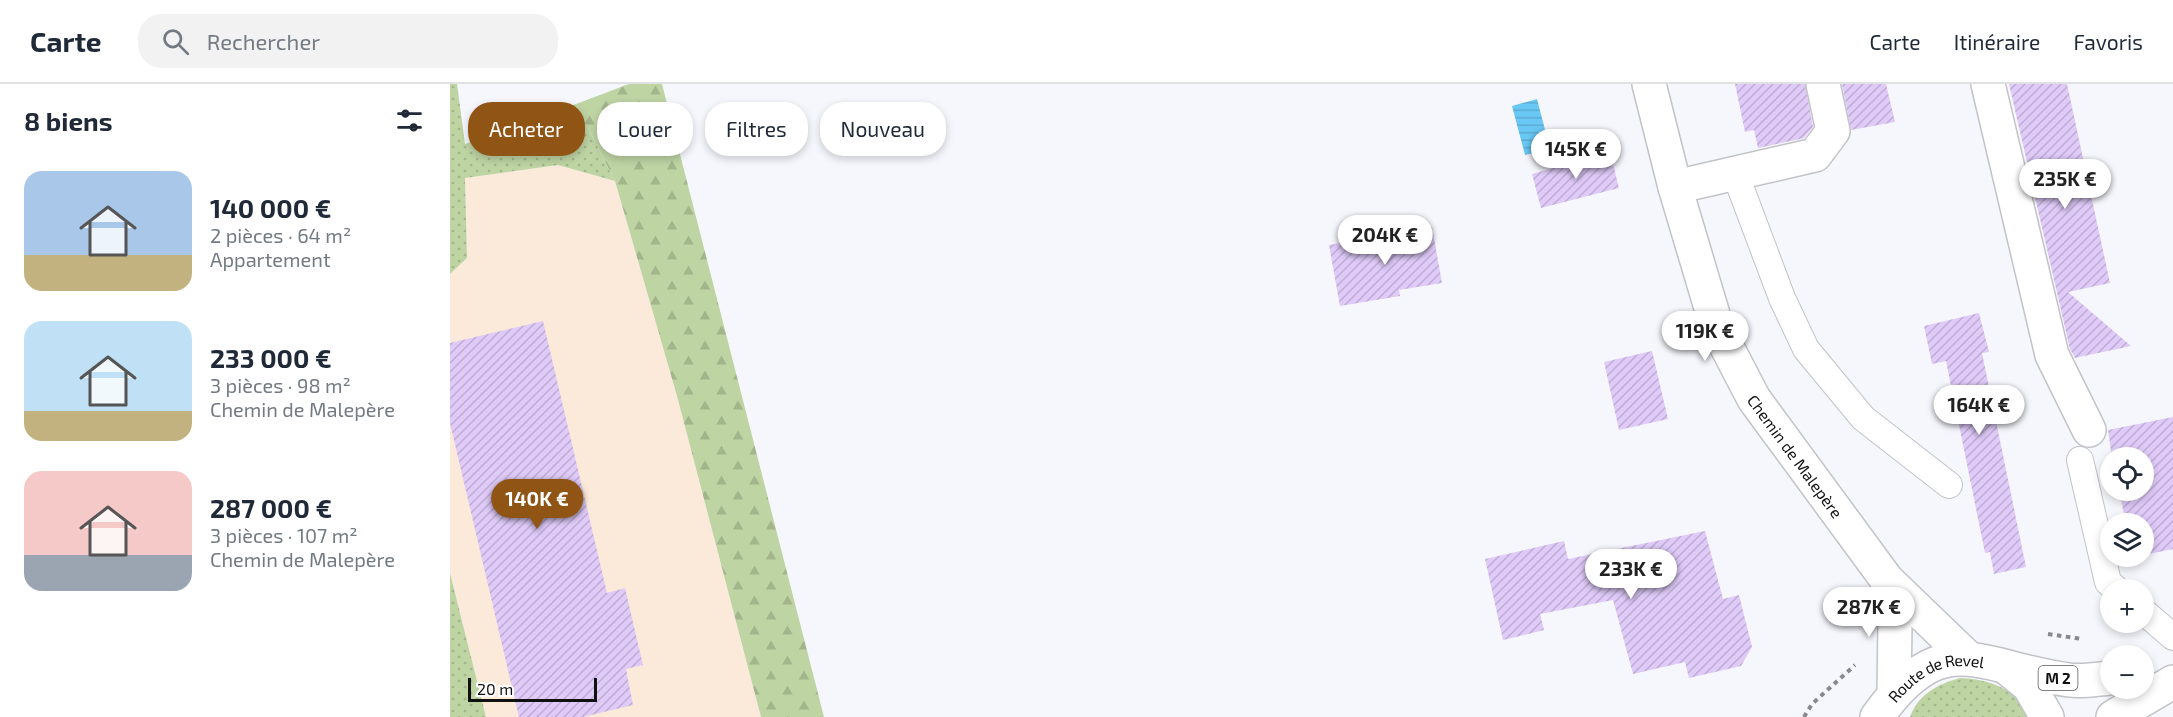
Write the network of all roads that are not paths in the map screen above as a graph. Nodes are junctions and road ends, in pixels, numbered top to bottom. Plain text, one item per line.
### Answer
1 (1649, 84) edge
2 (1823, 84) edge
3 (1988, 84) edge
4 (1735, 173) junction
5 (1675, 187) junction
6 (2084, 445) joint
7 (1948, 485) dead end
8 (2107, 579) edge
9 (1887, 580) junction
10 (2154, 621) edge
11 (2173, 637) edge
12 (1967, 657) junction
13 (2007, 668) junction
14 (2173, 670) edge
15 (2154, 673) edge
16 (2100, 679) edge
17 (2173, 682) edge
18 (1885, 705) edge
19 (2047, 717) edge
20 (2114, 717) edge

1 - 5 street, Chemin de Malepère
2 - 4 street
3 - 6 street
4 - 5 street
4 - 7 lane
5 - 9 street, Chemin de Malepère
6 - 8 lane
9 - 12 street, Chemin de Malepère
9 - 18 street, Chemin de Malepère
10 - 11 lane
12 - 13 street, Route de Revel
12 - 18 street, Route de Revel
13 - 16 street, Route de Revel / M 2
13 - 19 street, Route de Revel
14 - 15 street
17 - 20 street

